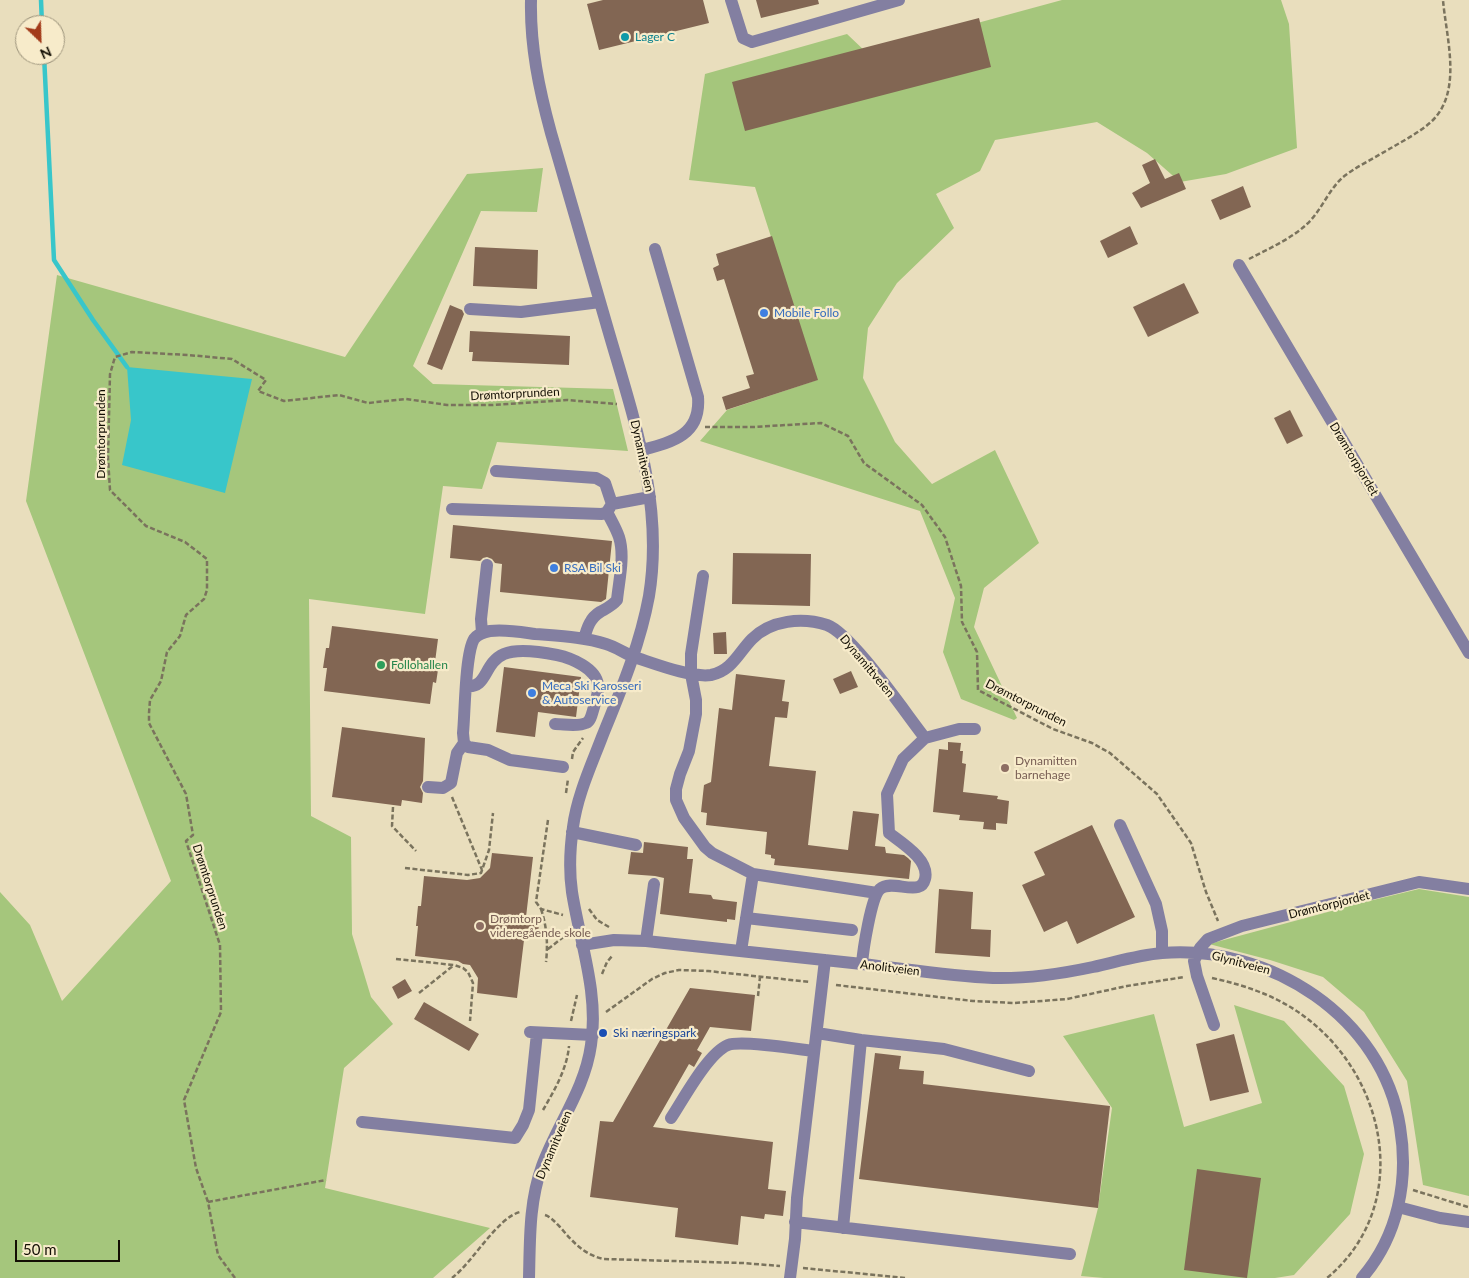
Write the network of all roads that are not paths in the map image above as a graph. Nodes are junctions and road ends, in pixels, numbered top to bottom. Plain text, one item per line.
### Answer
1 (531, 0) edge
2 (731, 0) edge
3 (898, 0) edge
4 (654, 249) dead end
5 (1239, 265) road end
6 (600, 302) junction
7 (470, 309) dead end
8 (642, 450) junction
9 (496, 471) dead end
10 (650, 497) junction
11 (610, 508) junction
12 (452, 509) dead end
13 (487, 565) dead end
14 (703, 576) dead end
15 (482, 633) junction
16 (558, 636) junction
17 (584, 639) junction
18 (1469, 653) edge
19 (556, 655) junction
20 (634, 656) junction
21 (691, 674) junction
22 (466, 686) junction
23 (555, 724) dead end
24 (975, 729) dead end
25 (925, 738) junction
26 (464, 743) junction
27 (567, 768) road end
28 (428, 787) dead end
29 (1120, 825) dead end
30 (572, 832) junction
31 (636, 845) dead end
32 (753, 874) junction
33 (654, 884) dead end
34 (1469, 889) edge
35 (876, 893) junction
36 (746, 918) junction
37 (852, 930) dead end
38 (646, 940) junction
39 (582, 944) junction
40 (741, 951) junction
41 (1162, 953) junction
42 (1198, 953) junction
43 (825, 960) junction
44 (862, 964) junction
45 (1214, 1025) dead end
46 (817, 1033) junction
47 (593, 1034) junction
48 (861, 1040) junction
49 (814, 1051) junction
50 (1029, 1071) dead end
51 (671, 1118) dead end
52 (362, 1122) dead end
53 (1398, 1207) junction
54 (795, 1222) junction
55 (1469, 1222) edge
56 (843, 1228) junction
57 (1070, 1254) dead end
58 (790, 1272) edge
59 (529, 1278) edge
60 (1362, 1278) edge

1 - 6 street, Dynamitveien
2 - 3 street
4 - 8 street
5 - 18 street, Drømtorpjordet
6 - 7 street
6 - 8 street, Dynamitveien
8 - 10 street, Dynamitveien
9 - 11 street
10 - 11 street
10 - 20 street, Dynamitveien
11 - 12 street
11 - 17 street
13 - 15 street
14 - 21 street
15 - 16 street, Dynamittveien
15 - 22 street
16 - 17 street, Dynamittveien
16 - 19 street
17 - 20 street, Dynamittveien
19 - 22 street
19 - 23 street
20 - 21 street, Dynamittveien
20 - 30 street, Dynamitveien
21 - 25 street, Dynamittveien
21 - 32 street
22 - 26 street
24 - 25 street
25 - 35 street
26 - 27 street
26 - 28 street
29 - 41 street
30 - 31 street
30 - 39 street, Dynamitveien
32 - 35 street
32 - 36 street
33 - 38 street
34 - 42 street, Drømtorpjordet
35 - 44 street
36 - 37 street
36 - 40 street
38 - 39 street, Anolitveien
38 - 40 street, Anolitveien
39 - 47 street, Dynamitveien
40 - 43 street, Anolitveien
41 - 42 street, Anolitveien
41 - 44 street, Anolitveien
42 - 45 street
42 - 53 street, Glynitveien
43 - 44 street, Anolitveien
43 - 46 street
46 - 48 street
46 - 49 street
47 - 52 street
47 - 59 street, Dynamitveien
48 - 50 street
48 - 56 street
49 - 51 street
49 - 54 street
53 - 55 street
53 - 60 street, Glynitveien
54 - 56 street
54 - 58 street
56 - 57 street

